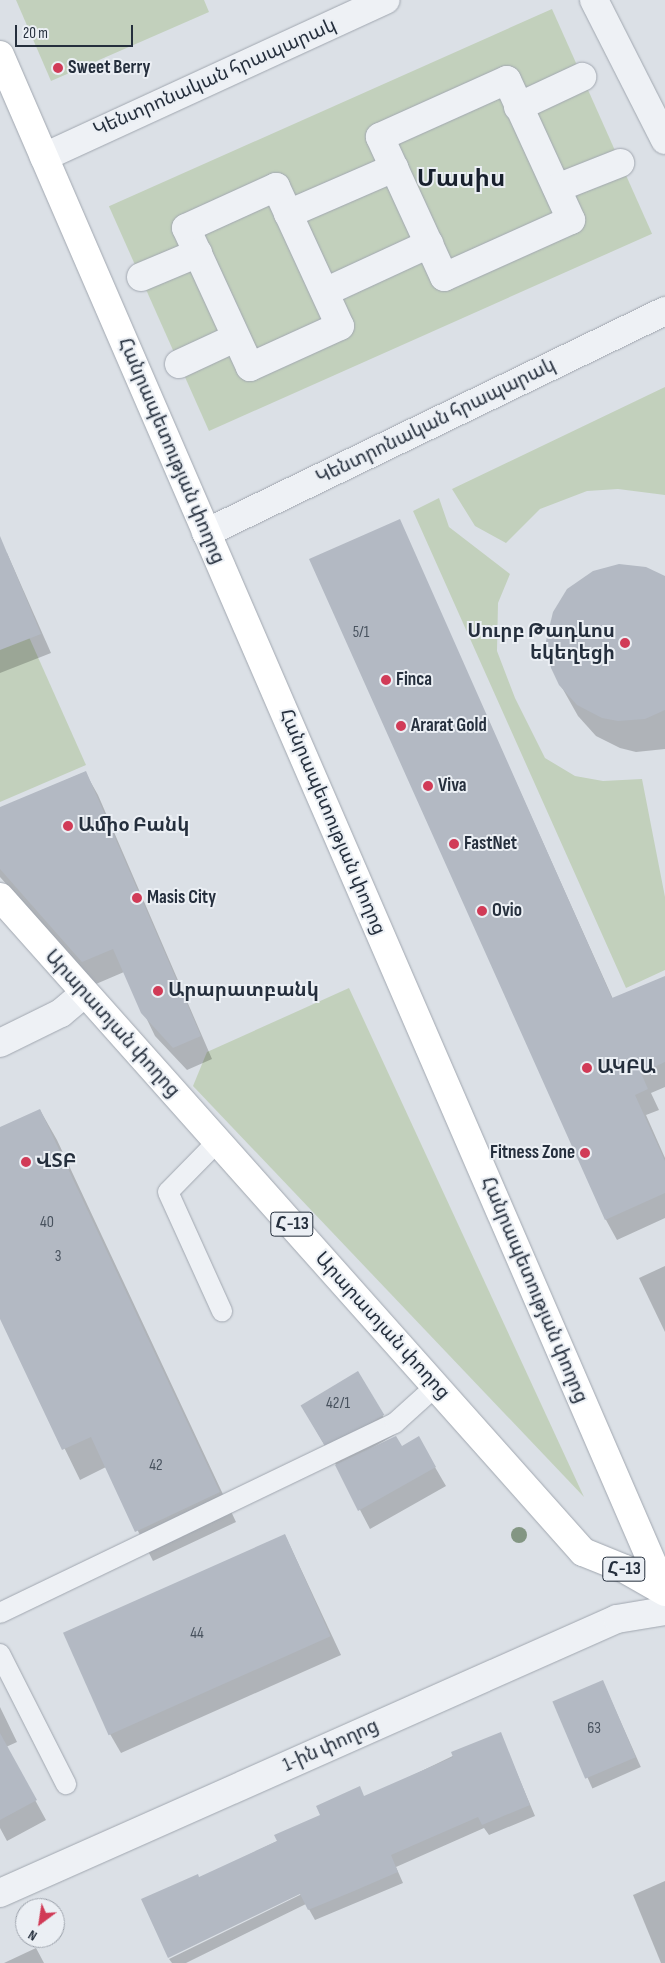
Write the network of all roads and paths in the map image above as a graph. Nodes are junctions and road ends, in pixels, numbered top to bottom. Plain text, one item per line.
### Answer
1 (386, 0) edge
2 (594, 0) edge
3 (0, 55) edge
4 (582, 77) dead end
5 (518, 107) junction
6 (665, 140) edge
7 (44, 157) junction
8 (620, 163) dead end
9 (394, 168) junction
10 (557, 188) junction
11 (288, 214) junction
12 (429, 244) junction
13 (198, 253) junction
14 (140, 277) dead end
15 (325, 292) junction
16 (665, 311) edge
17 (235, 338) junction
18 (179, 364) dead end
19 (206, 533) junction
20 (0, 898) edge
21 (85, 992) junction
22 (0, 1043) edge
23 (218, 1141) junction
24 (222, 1311) dead end
25 (436, 1386) junction
26 (664, 1597) edge
27 (0, 1613) edge
28 (0, 1654) edge
29 (66, 1784) dead end
30 (0, 1893) edge

1 - 7 street, Կենտրոնական հրապարակ
2 - 6 street
3 - 7 street, Հանրապետության փողոց
4 - 5 street
5 - 9 street
5 - 10 street
7 - 19 street, Հանրապետության փողոց
8 - 10 street
9 - 11 street
9 - 12 street
10 - 12 street
11 - 13 street
11 - 15 street
12 - 15 street
13 - 14 street
13 - 17 street
15 - 17 street
16 - 19 street, Կենտրոնական հրապարակ
17 - 18 street
19 - 26 street, Հանրապետության փողոց
20 - 21 street, Արարատյան փողոց / Հ-13
21 - 22 street
21 - 23 street, Արարատյան փողոց / Հ-13
23 - 24 lane
23 - 25 street, Արարատյան փողոց / Հ-13
25 - 26 street, Արարատյան փողոց / Հ-13
25 - 27 lane
26 - 30 street, 1-ին փողոց
28 - 29 lane

